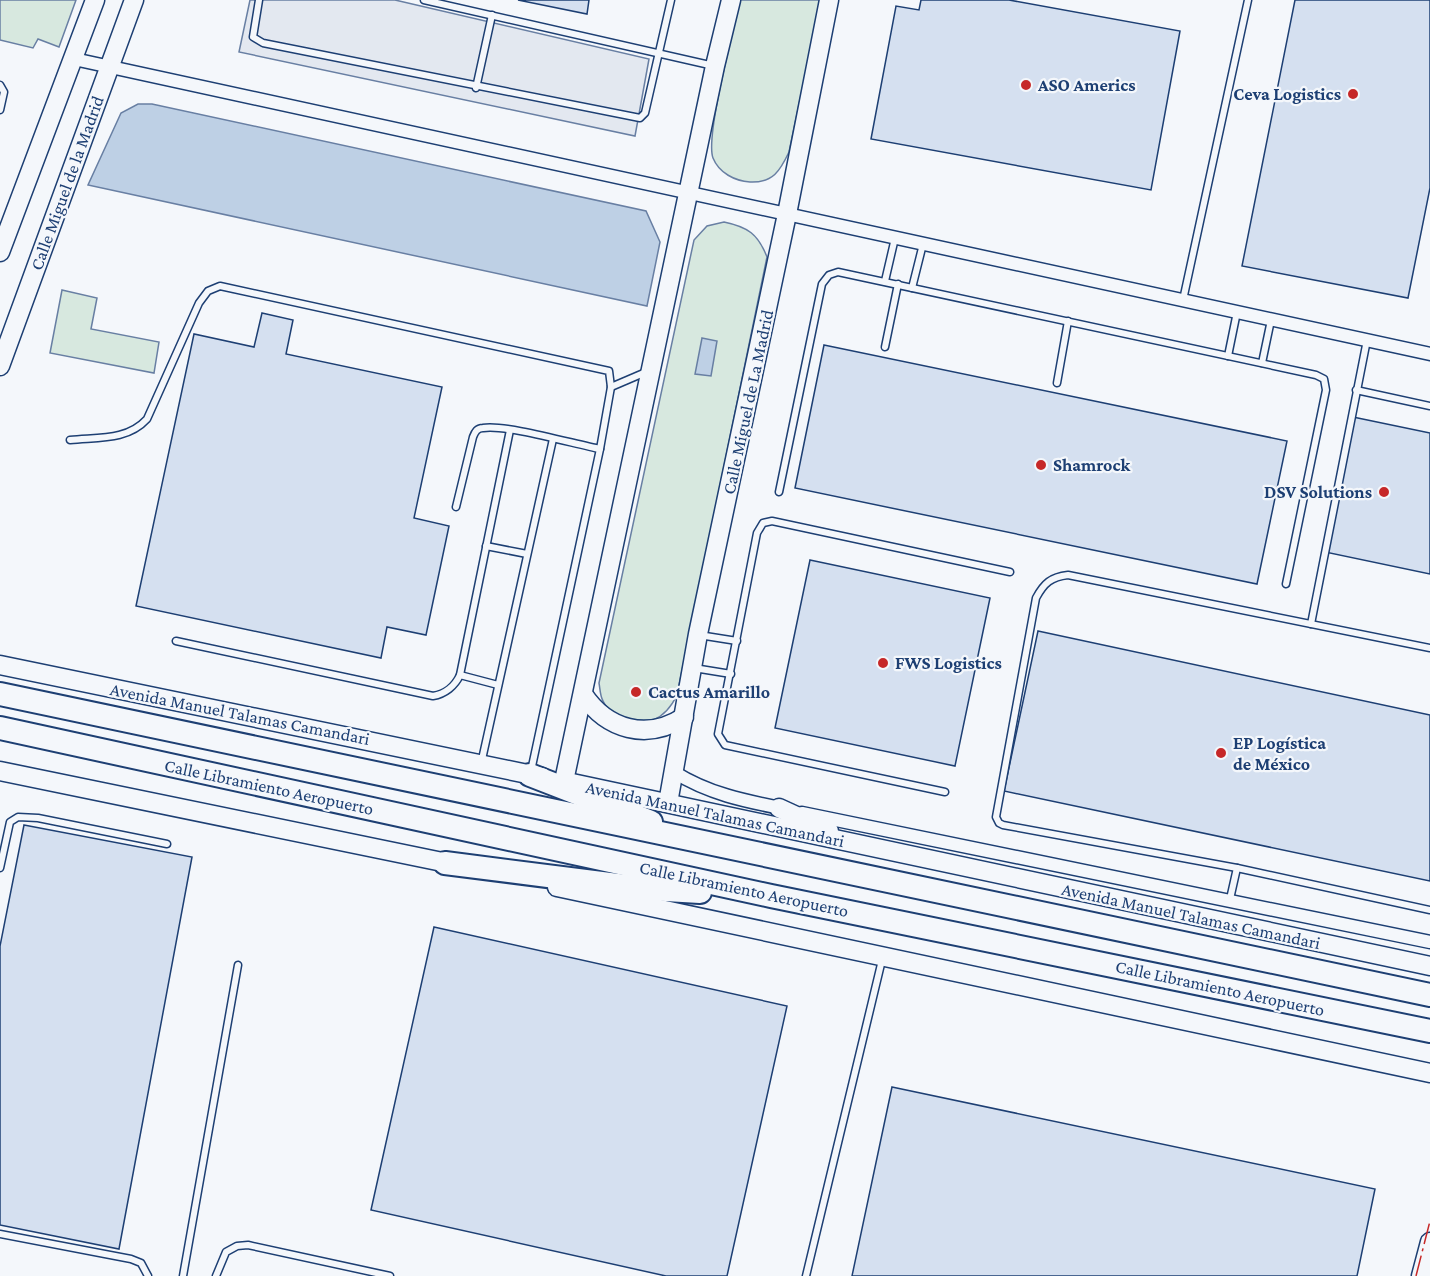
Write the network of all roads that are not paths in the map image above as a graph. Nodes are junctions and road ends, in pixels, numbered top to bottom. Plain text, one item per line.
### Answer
1 (95, 0) edge
2 (134, 0) edge
3 (259, 0) edge
4 (424, 0) edge
5 (671, 0) edge
6 (731, 0) edge
7 (829, 0) edge
8 (1248, 0) edge
9 (492, 15) junction
10 (658, 54) junction
11 (74, 59) junction
12 (715, 66) junction
13 (109, 67) junction
14 (0, 85) edge
15 (476, 88) junction
16 (0, 110) edge
17 (688, 193) junction
18 (788, 214) junction
19 (895, 238) junction
20 (923, 244) junction
21 (0, 252) edge
22 (885, 281) junction
23 (898, 284) junction
24 (912, 288) junction
25 (1183, 300) junction
26 (1237, 312) junction
27 (1271, 320) junction
28 (1068, 321) junction
29 (1367, 340) junction
30 (885, 347) dead end
31 (1430, 354) edge
32 (1228, 356) junction
33 (1262, 363) junction
34 (0, 366) edge
35 (650, 370) junction
36 (1057, 383) dead end
37 (611, 387) junction
38 (1356, 390) junction
39 (1430, 406) edge
40 (510, 430) junction
41 (553, 439) junction
42 (70, 440) dead end
43 (600, 449) junction
44 (779, 492) dead end
45 (456, 507) dead end
46 (486, 546) junction
47 (527, 554) junction
48 (1010, 572) dead end
49 (1286, 584) dead end
50 (1311, 624) junction
51 (698, 634) junction
52 (176, 641) dead end
53 (737, 641) junction
54 (1430, 648) edge
55 (0, 654) edge
56 (0, 665) edge
57 (694, 668) junction
58 (28, 672) junction
59 (730, 674) junction
60 (460, 675) junction
61 (0, 676) edge
62 (498, 685) junction
63 (0, 694) edge
64 (584, 694) junction
65 (684, 717) junction
66 (0, 728) edge
67 (480, 764) junction
68 (4, 770) edge
69 (674, 772) junction
70 (530, 775) junction
71 (564, 782) junction
72 (945, 792) dead end
73 (668, 803) junction
74 (779, 808) junction
75 (167, 844) dead end
76 (714, 846) junction
77 (875, 849) junction
78 (445, 863) junction
79 (0, 868) edge
80 (1237, 868) junction
81 (771, 896) junction
82 (1230, 899) junction
83 (1430, 910) edge
84 (1430, 942) edge
85 (883, 956) junction
86 (238, 965) dead end
87 (1430, 966) edge
88 (1430, 995) edge
89 (1430, 1033) edge
90 (1392, 1065) junction
91 (1430, 1073) edge
92 (1430, 1086) edge
93 (0, 1234) edge
94 (1430, 1242) edge
95 (148, 1276) edge
96 (183, 1276) edge
97 (216, 1276) edge
98 (390, 1276) edge
99 (806, 1276) edge
100 (1421, 1276) edge

1 - 11 main road, Calle Miguel de la Madrid
2 - 13 main road, Calle Miguel de la Madrid
3 - 15 lane
4 - 9 lane
5 - 10 lane
6 - 12 main road
7 - 18 main road, Calle Miguel de La Madrid
8 - 25 lane
9 - 10 lane
9 - 15 lane
10 - 12 lane
10 - 15 lane
11 - 13 street
11 - 21 main road, Calle Miguel de la Madrid
12 - 17 main road
13 - 17 street
13 - 34 main road, Calle Miguel de la Madrid
14 - 16 lane
17 - 18 street
17 - 35 main road
18 - 19 street
18 - 51 main road, Calle Miguel de La Madrid
19 - 20 street
19 - 22 lane
20 - 24 lane
20 - 25 street
22 - 23 lane
22 - 44 lane
23 - 24 lane
23 - 30 lane
24 - 28 lane
25 - 26 street
26 - 27 street
26 - 32 lane
27 - 29 street
27 - 33 lane
28 - 32 lane
28 - 36 lane
29 - 31 street
29 - 38 lane
32 - 33 lane
33 - 49 lane
35 - 37 lane
35 - 64 main road
37 - 42 lane
37 - 43 lane
38 - 39 lane
38 - 50 lane
40 - 41 lane
40 - 45 lane
40 - 46 lane
41 - 43 lane
41 - 47 lane
43 - 70 lane
46 - 47 lane
46 - 60 lane
47 - 62 lane
48 - 53 lane
50 - 54 lane
50 - 80 lane
51 - 53 lane
51 - 57 main road, Calle Miguel de La Madrid
52 - 60 lane
53 - 59 lane
55 - 58 main road
56 - 58 main road, Avenida Manuel Talamas Camandari
57 - 59 lane
57 - 65 main road, Calle Miguel de La Madrid
58 - 61 main road
58 - 67 main road, Avenida Manuel Talamas Camandari
59 - 72 lane
60 - 62 lane
62 - 67 lane
63 - 76 highway, Calle Libramiento Aeropuerto
64 - 65 main road
64 - 71 main road
65 - 69 main road, Calle Miguel de La Madrid
66 - 81 highway, Calle Libramiento Aeropuerto
67 - 70 main road, Avenida Manuel Talamas Camandari
68 - 78 main road
69 - 73 main road, Calle Miguel de La Madrid
69 - 74 street
70 - 71 main road, Avenida Manuel Talamas Camandari
70 - 76 highway
71 - 73 main road, Avenida Manuel Talamas Camandari
73 - 77 main road, Avenida Manuel Talamas Camandari
74 - 77 main road
74 - 82 street
75 - 79 lane
76 - 88 highway, Calle Libramiento Aeropuerto
77 - 87 main road, Avenida Manuel Talamas Camandari
78 - 81 highway
78 - 85 main road
80 - 82 lane
80 - 83 lane
81 - 89 highway, Calle Libramiento Aeropuerto
82 - 84 street
85 - 90 main road
85 - 99 lane
86 - 96 lane
90 - 91 main road
90 - 92 main road
93 - 95 lane
94 - 100 main road
97 - 98 lane

